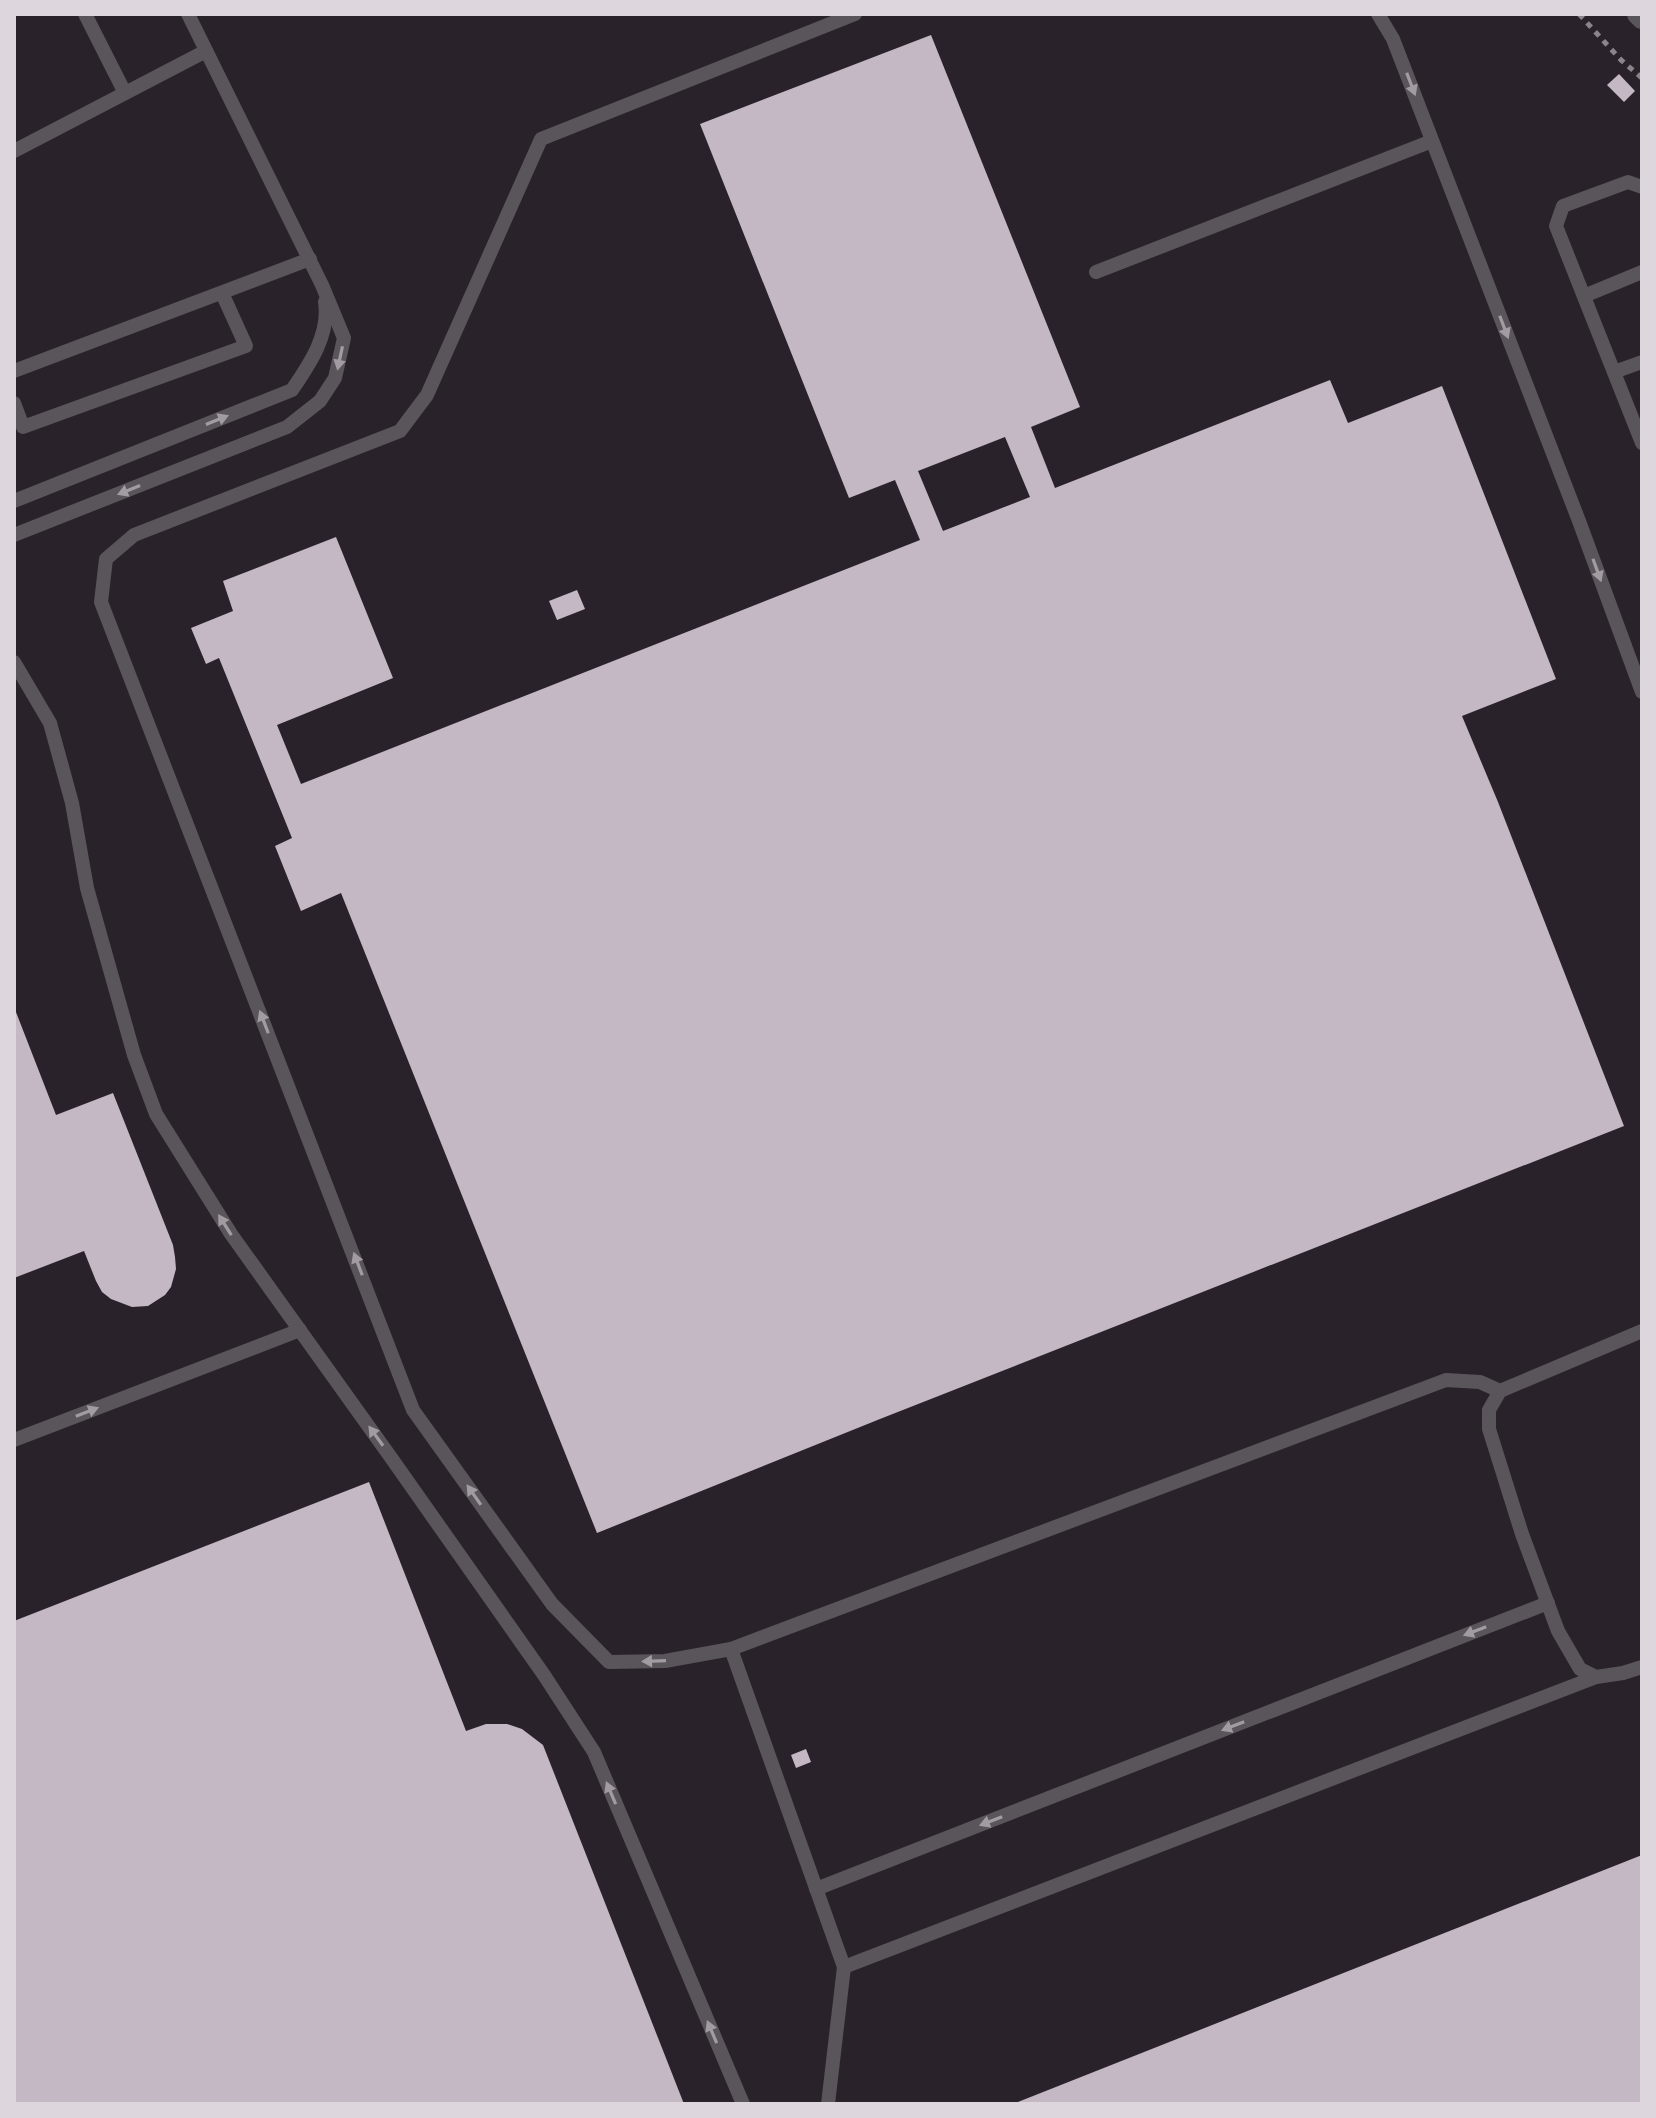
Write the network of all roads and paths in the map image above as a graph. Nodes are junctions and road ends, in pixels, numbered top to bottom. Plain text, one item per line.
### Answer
1 (85, 14) edge
2 (188, 14) edge
3 (855, 14) edge
4 (1378, 14) edge
5 (1579, 14) edge
6 (206, 51) junction
7 (1642, 78) edge
8 (125, 93) junction
9 (1432, 141) junction
10 (14, 151) edge
11 (1642, 187) edge
12 (310, 259) junction
13 (1096, 272) dead end
14 (1642, 272) edge
15 (322, 285) junction
16 (222, 293) junction
17 (1584, 296) junction
18 (1642, 362) edge
19 (14, 371) edge
20 (1614, 372) junction
21 (14, 403) edge
22 (1642, 443) edge
23 (14, 501) edge
24 (14, 535) edge
25 (14, 662) edge
26 (1642, 692) edge
27 (300, 1330) junction
28 (1642, 1331) edge
29 (1500, 1391) junction
30 (14, 1440) edge
31 (1548, 1603) junction
32 (731, 1649) junction
33 (1642, 1667) edge
34 (1596, 1677) junction
35 (816, 1889) junction
36 (844, 1967) junction
37 (743, 2104) edge
38 (828, 2104) edge

1 - 8 lane
2 - 6 lane
32 -> 3 lane
4 -> 9 lane
5 - 7 path
6 - 8 lane
6 - 12 lane
8 - 10 lane
9 - 13 lane
9 -> 26 lane
11 - 17 lane
12 - 15 lane
12 - 16 lane
14 - 17 lane
23 -> 15 lane
15 -> 24 lane
16 - 19 lane
16 - 21 lane
17 - 20 lane
18 - 20 lane
20 - 22 lane
27 -> 25 lane
30 -> 27 lane
37 -> 27 lane
28 - 29 lane
29 - 31 lane
29 - 32 lane
31 - 34 lane
31 -> 35 lane
32 - 35 lane
33 - 34 lane
34 - 36 lane
35 - 36 lane
36 - 38 lane

